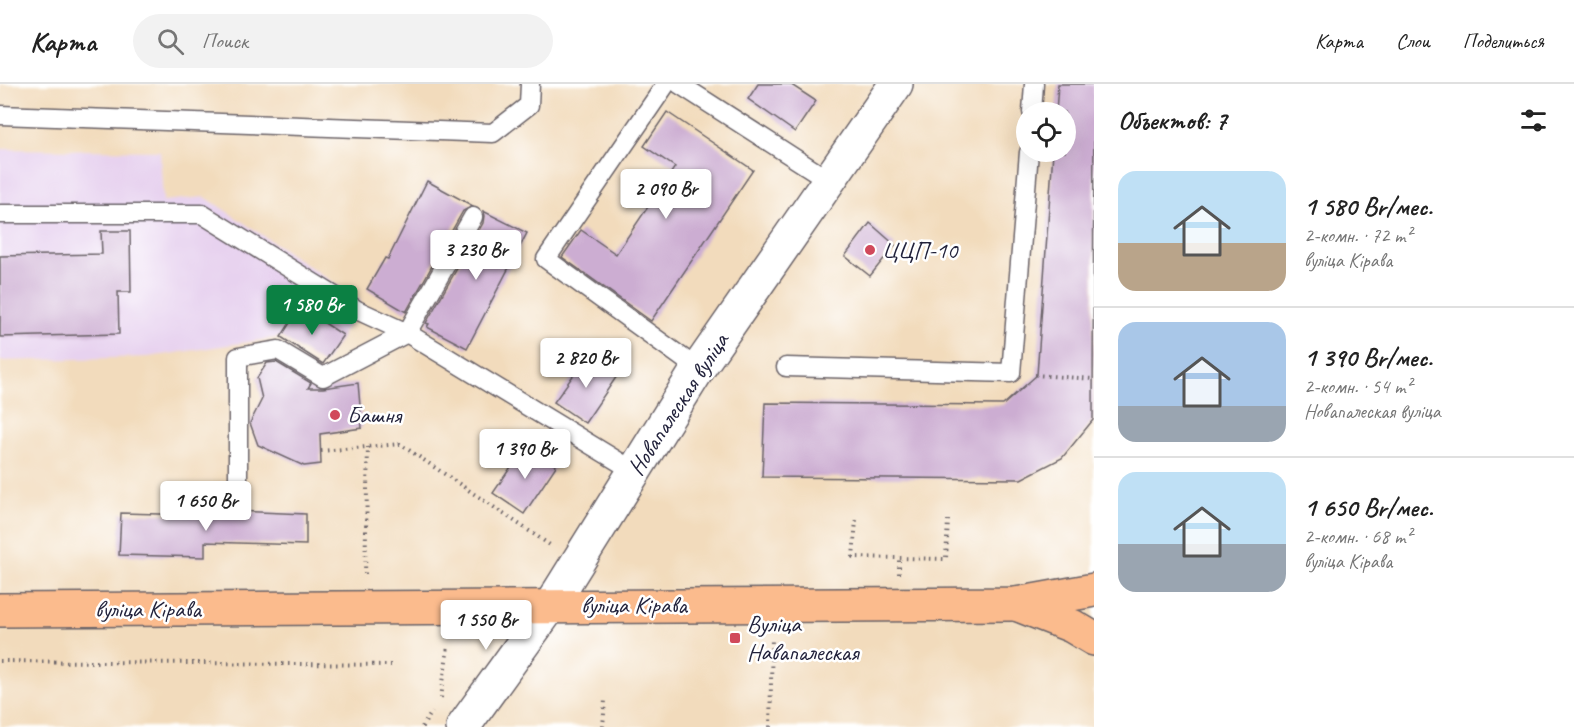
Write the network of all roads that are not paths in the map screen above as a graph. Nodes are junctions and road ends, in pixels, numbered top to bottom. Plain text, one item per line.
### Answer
1 (530, 84) edge
2 (666, 84) edge
3 (679, 84) edge
4 (896, 84) edge
5 (1034, 84) edge
6 (1033, 102) edge
7 (0, 115) edge
8 (1028, 162) edge
9 (830, 181) junction
10 (0, 214) edge
11 (473, 217) dead end
12 (407, 333) junction
13 (786, 367) dead end
14 (698, 369) junction
15 (634, 471) junction
16 (238, 479) dead end
17 (1094, 590) edge
18 (1016, 604) junction
19 (551, 605) junction
20 (0, 610) edge
21 (1094, 639) edge
22 (463, 727) edge

1 - 7 lane
2 - 14 lane
3 - 9 lane
4 - 9 street, Новапалеская вуліца
5 - 6 lane
8 - 13 lane
9 - 14 street, Новапалеская вуліца
10 - 12 lane
11 - 12 lane
12 - 15 lane
12 - 16 lane
14 - 15 street, Новапалеская вуліца
15 - 19 street, Новапалеская вуліца
17 - 18 main road, вуліца Кірава
18 - 19 main road, вуліца Кірава
18 - 21 main road, вуліца Кірава
19 - 20 main road, вуліца Кірава
19 - 22 street, Новапалеская вуліца

